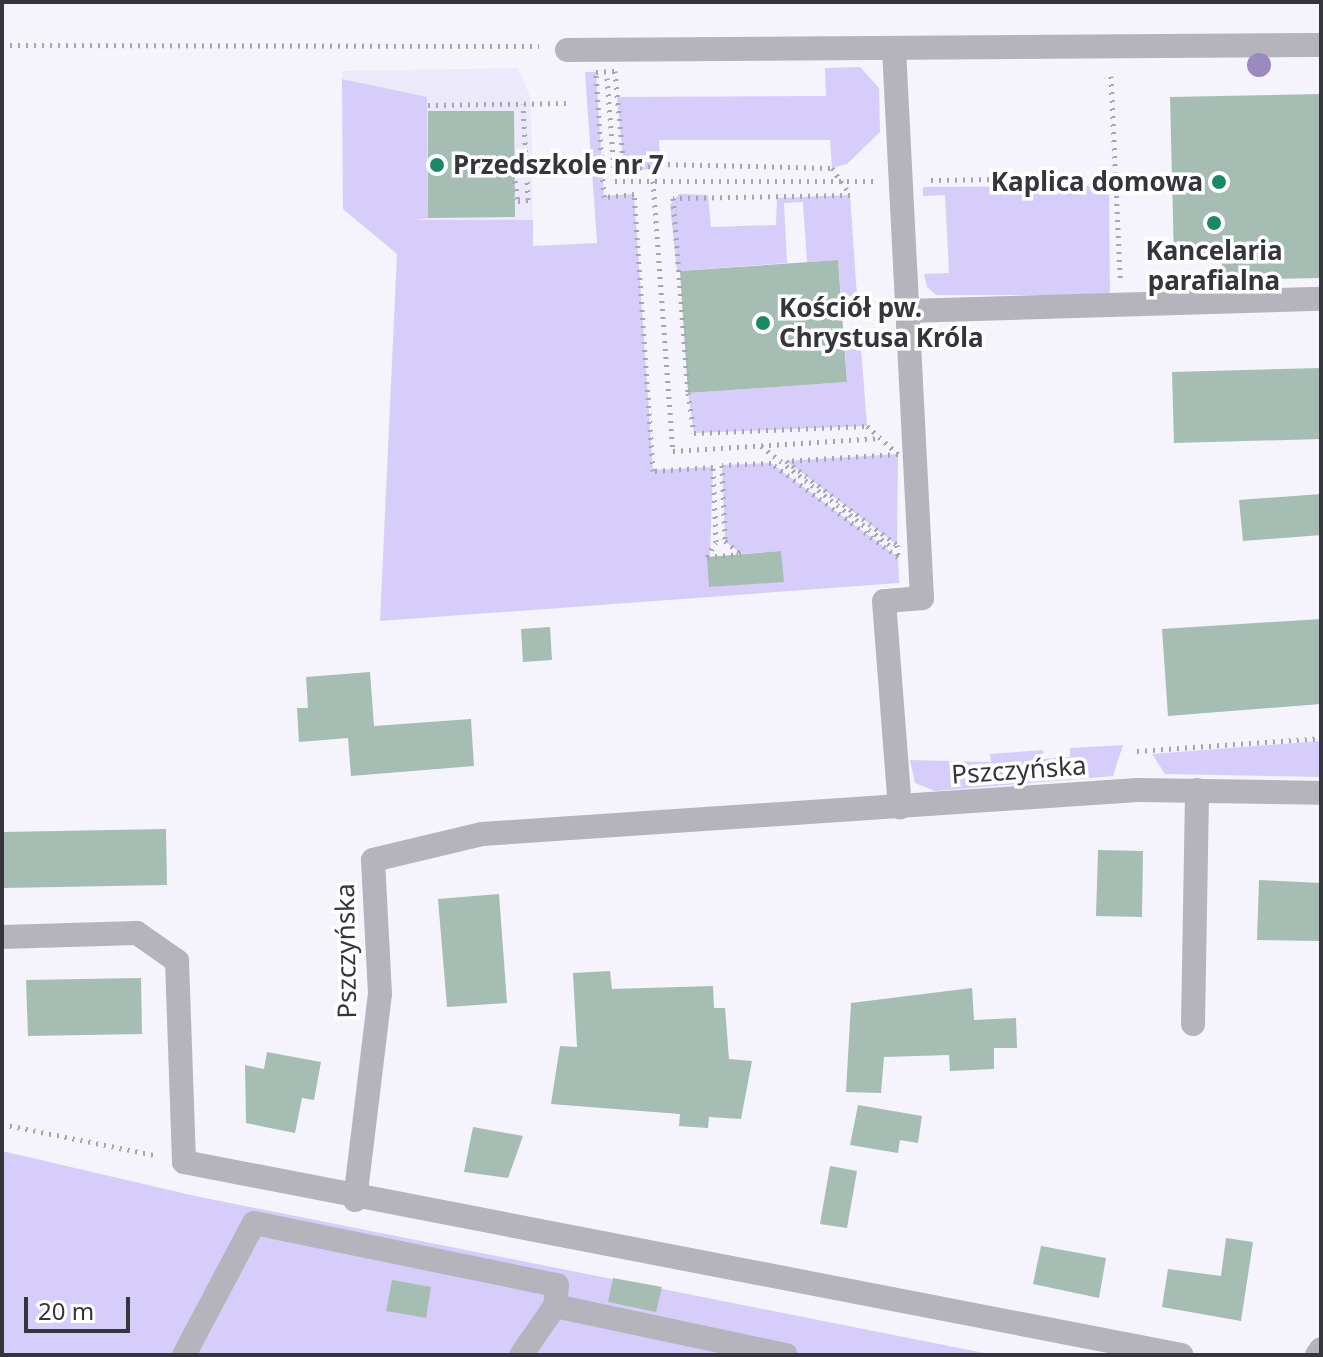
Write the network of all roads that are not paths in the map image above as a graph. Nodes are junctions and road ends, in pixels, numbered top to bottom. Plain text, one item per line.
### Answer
1 (1321, 45) edge
2 (894, 49) junction
3 (567, 50) road end
4 (1321, 299) edge
5 (908, 311) junction
6 (1197, 790) junction
7 (1321, 793) edge
8 (900, 807) junction
9 (2, 937) edge
10 (1193, 1024) dead end
11 (355, 1200) junction
12 (555, 1306) junction
13 (1321, 1349) edge
14 (184, 1355) edge
15 (521, 1355) edge
16 (786, 1355) edge
17 (1182, 1355) edge
18 (1317, 1355) edge

1 - 2 street
2 - 3 street
2 - 5 street
4 - 5 street
5 - 8 street
6 - 7 street, Pszczyńska
6 - 8 street, Pszczyńska
6 - 10 street
8 - 11 street, Pszczyńska
9 - 11 street
11 - 17 street
12 - 14 street
12 - 15 street
12 - 16 street
13 - 18 street

